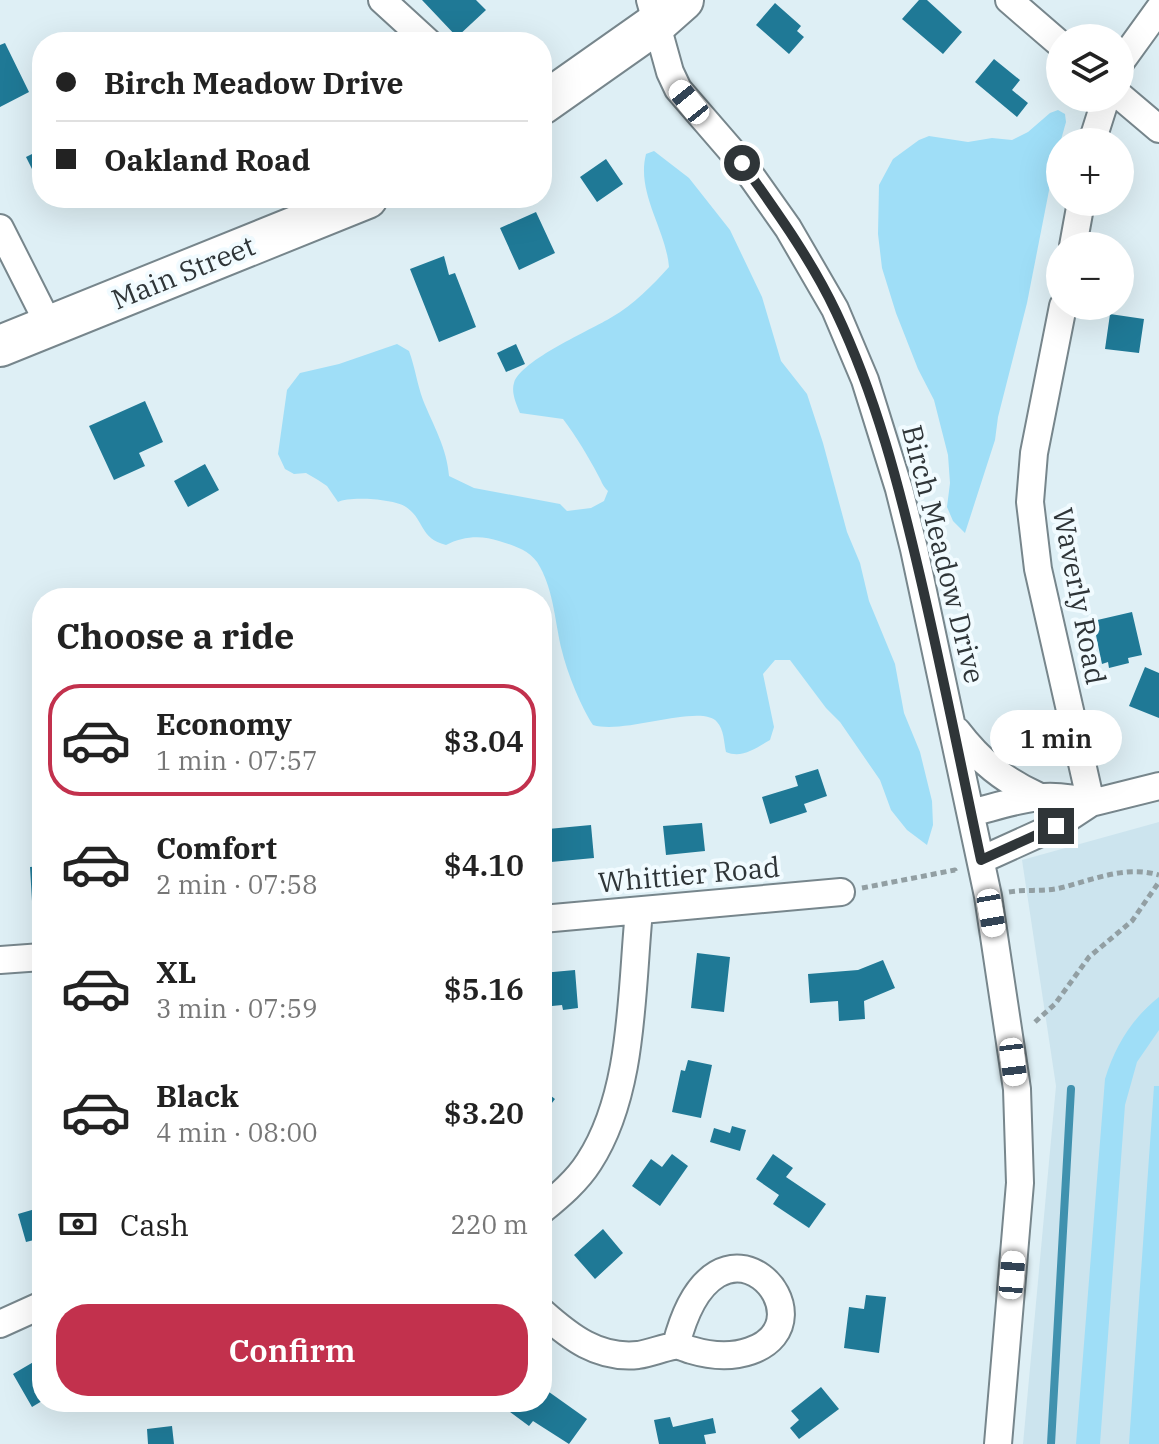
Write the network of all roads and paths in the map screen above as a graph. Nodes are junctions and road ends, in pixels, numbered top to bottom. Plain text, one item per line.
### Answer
1 (382, 0) edge
2 (1009, 0) edge
3 (663, 8) edge
4 (1159, 9) edge
5 (417, 32) edge
6 (1046, 32) edge
7 (1134, 44) edge
8 (552, 96) edge
9 (1134, 108) edge
10 (1159, 129) edge
11 (342, 208) edge
12 (0, 228) edge
13 (1060, 320) edge
14 (49, 325) junction
15 (0, 346) edge
16 (952, 725) junction
17 (1159, 786) edge
18 (1038, 796) junction
19 (1091, 803) junction
20 (971, 813) junction
21 (981, 860) junction
22 (1159, 875) edge
23 (957, 881) dead end
24 (1159, 882) edge
25 (841, 892) joint
26 (988, 896) junction
27 (639, 911) junction
28 (552, 918) edge
29 (32, 958) edge
30 (0, 960) edge
31 (1035, 1022) dead end
32 (552, 1202) edge
33 (32, 1310) edge
34 (552, 1320) edge
35 (0, 1324) edge
36 (676, 1345) dead end
37 (998, 1444) edge

1 - 5 street
2 - 6 street
3 - 8 main road
3 - 16 street, Birch Meadow Drive
4 - 7 street
9 - 10 street
11 - 14 main road, Main Street
12 - 14 street
13 - 19 street, Waverly Road
14 - 15 main road, Main Street
16 - 18 street
16 - 20 street, Birch Meadow Drive
17 - 19 street
18 - 19 street
18 - 20 street
19 - 21 street
20 - 21 street, Birch Meadow Drive
21 - 26 street, Birch Meadow Drive
22 - 26 path
23 - 25 path
24 - 31 path
25 - 27 street, Whittier Road
26 - 37 street, Birch Meadow Drive
27 - 28 street, Whittier Road
27 - 32 street
29 - 30 street
33 - 35 street
34 - 36 street

